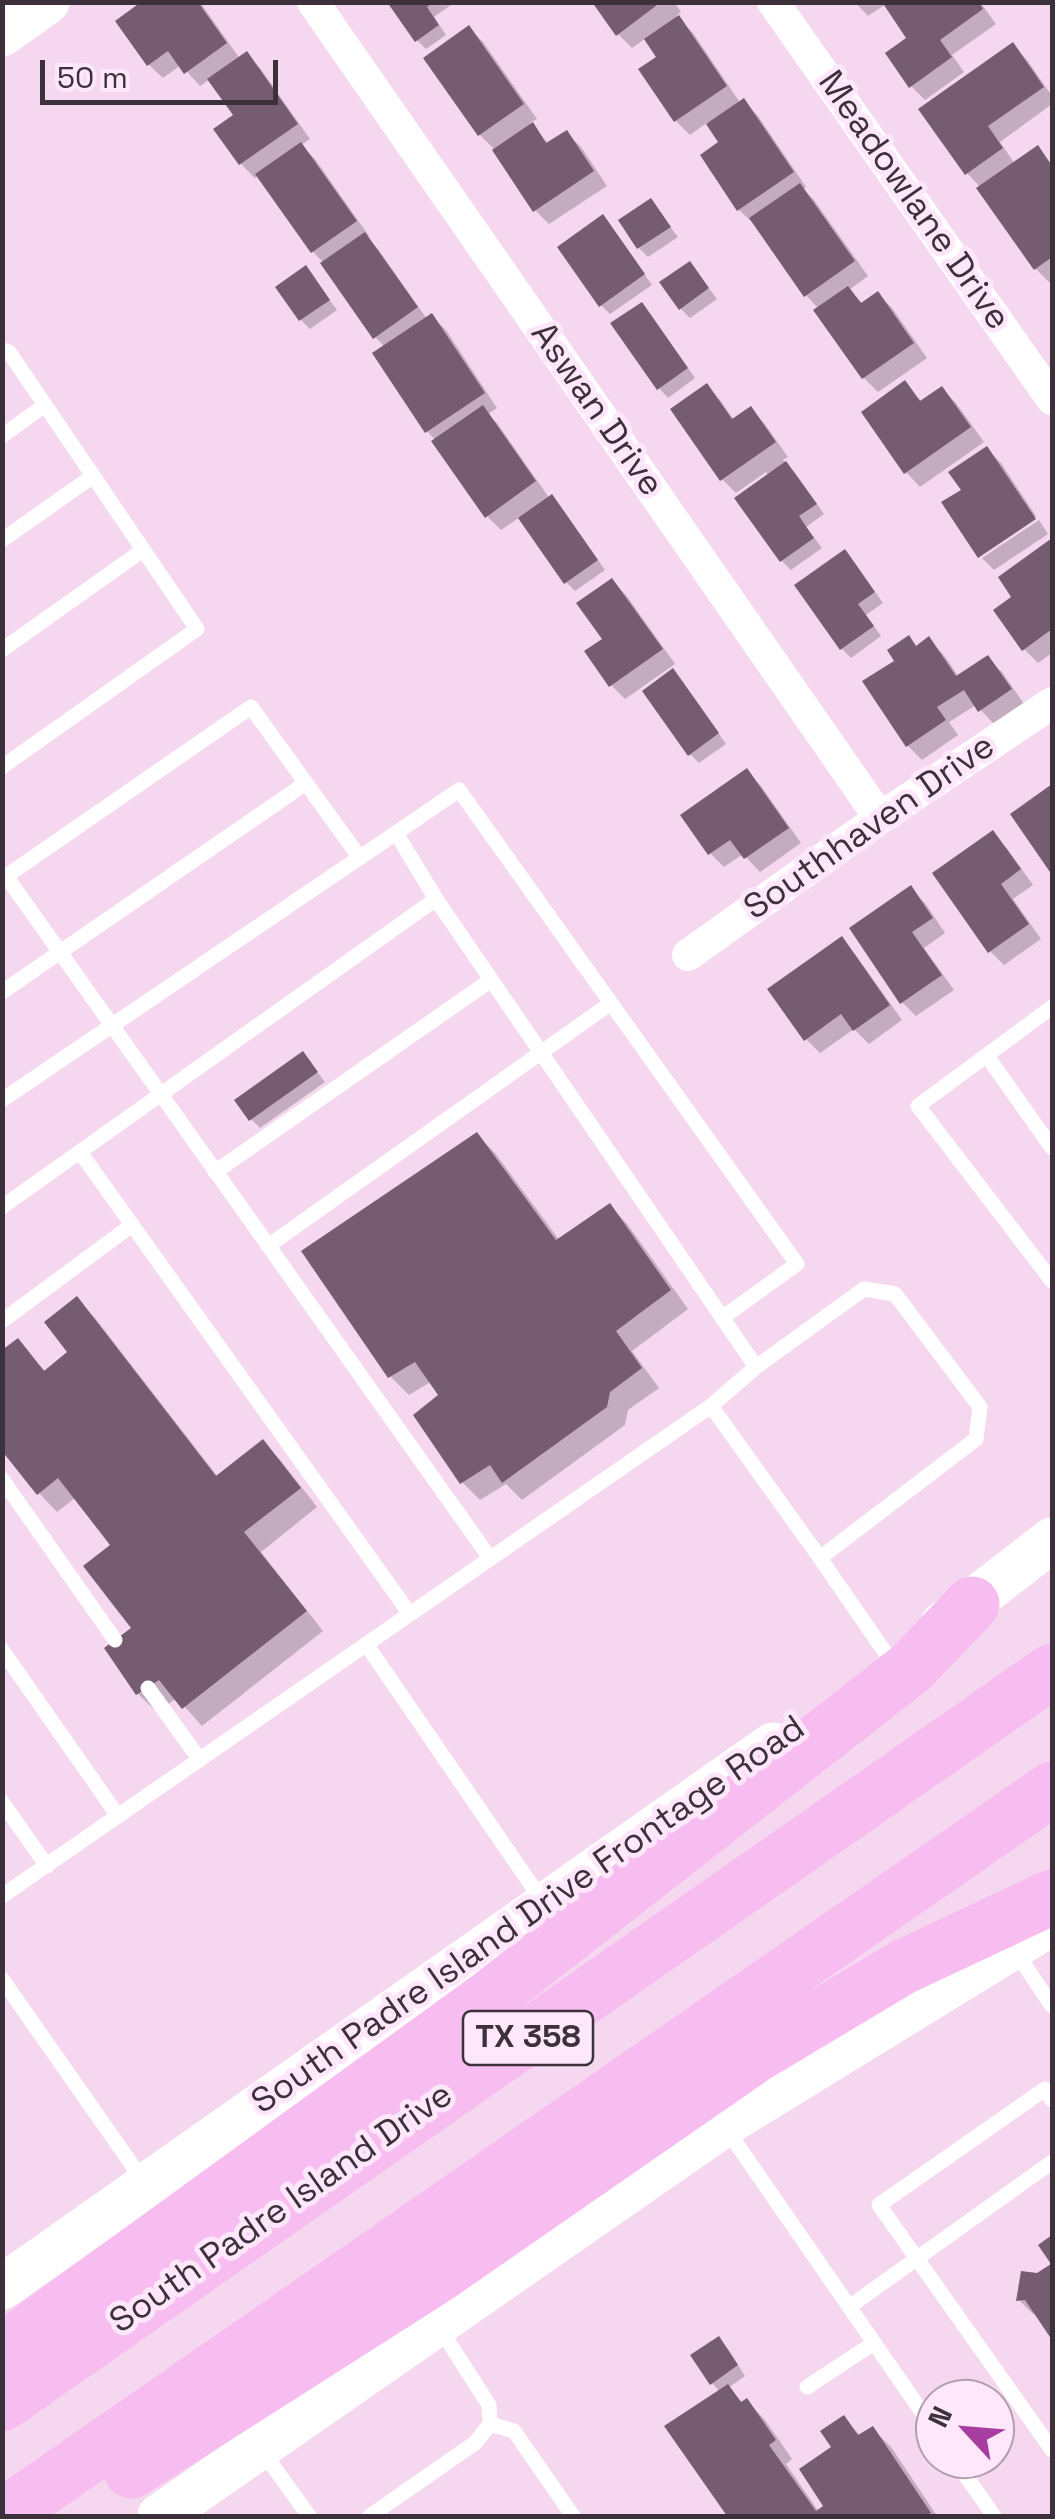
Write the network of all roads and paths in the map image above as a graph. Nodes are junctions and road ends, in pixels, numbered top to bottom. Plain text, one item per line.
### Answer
1 (47, 2) edge
2 (313, 2) edge
3 (773, 2) edge
4 (2, 34) edge
5 (2, 350) edge
6 (1052, 399) edge
7 (45, 405) junction
8 (2, 436) edge
9 (93, 476) junction
10 (2, 540) edge
11 (143, 550) junction
12 (2, 650) edge
13 (1052, 703) edge
14 (2, 767) edge
15 (306, 783) junction
16 (880, 818) junction
17 (396, 833) junction
18 (360, 858) junction
19 (4, 878) edge
20 (436, 898) junction
21 (62, 952) junction
22 (688, 955) dead end
23 (491, 980) junction
24 (2, 992) edge
25 (611, 1003) junction
26 (1052, 1006) edge
27 (111, 1025) junction
28 (541, 1052) junction
29 (987, 1056) junction
30 (161, 1095) junction
31 (2, 1100) edge
32 (1052, 1148) edge
33 (80, 1152) junction
34 (215, 1172) junction
35 (2, 1207) edge
36 (132, 1225) junction
37 (268, 1246) junction
38 (1052, 1281) edge
39 (722, 1318) junction
40 (2, 1321) edge
41 (756, 1366) junction
42 (711, 1406) junction
43 (2, 1479) edge
44 (1052, 1540) edge
45 (490, 1558) junction
46 (820, 1558) junction
47 (972, 1604) junction
48 (410, 1614) junction
49 (115, 1640) dead end
50 (366, 1644) junction
51 (2, 1650) edge
52 (891, 1662) junction
53 (1052, 1671) edge
54 (148, 1688) dead end
55 (200, 1760) junction
56 (1052, 1788) edge
57 (2, 1802) edge
58 (118, 1816) junction
59 (47, 1866) junction
60 (2, 1896) edge
61 (1052, 1897) edge
62 (546, 1905) junction
63 (1052, 1923) edge
64 (1012, 1947) junction
65 (2, 1979) edge
66 (1052, 2006) edge
67 (1050, 2090) edge
68 (723, 2125) junction
69 (1052, 2162) edge
70 (146, 2186) junction
71 (915, 2258) junction
72 (2, 2286) edge
73 (849, 2306) junction
74 (437, 2324) junction
75 (874, 2343) junction
76 (2, 2351) edge
77 (807, 2387) dead end
78 (915, 2402) edge
79 (2, 2404) edge
80 (490, 2424) junction
81 (260, 2446) junction
82 (1052, 2450) edge
83 (968, 2479) edge
84 (170, 2514) edge
85 (3, 2516) edge
86 (50, 2516) edge
87 (310, 2516) edge
88 (370, 2516) edge
89 (572, 2516) edge
90 (994, 2516) edge

1 - 4 main road
2 - 16 street, Aswan Drive
3 - 6 street, Meadowlane Drive
5 - 7 lane
7 - 8 lane
7 - 9 lane
9 - 10 lane
9 - 11 lane
11 - 12 lane
11 - 14 lane
13 - 16 street, Southhaven Drive
15 - 18 lane
15 - 19 lane
15 - 21 lane
16 - 22 street, Southhaven Drive
17 - 18 lane
17 - 20 lane
17 - 25 lane
18 - 27 lane
19 - 21 lane
20 - 23 lane
20 - 30 lane
21 - 24 lane
21 - 27 lane
23 - 28 lane
23 - 34 lane
25 - 28 lane
25 - 39 lane
26 - 29 lane
27 - 30 lane
27 - 31 lane
28 - 37 lane
28 - 39 lane
29 - 32 lane
29 - 38 lane
30 - 33 lane
30 - 34 lane
33 - 35 lane
33 - 36 lane
34 - 37 lane
36 - 40 lane
36 - 48 lane
37 - 45 lane
39 - 41 lane
41 - 42 lane
41 - 46 lane
42 - 45 lane
42 - 46 lane
43 - 49 lane
44 - 47 main road, South Padre Island Drive Frontage Road
45 - 48 lane
46 - 52 lane
47 - 52 main road, South Padre Island Drive Frontage Road
47 - 76 highway
48 - 50 lane
50 - 55 lane
50 - 62 lane
51 - 58 lane
52 - 62 main road, South Padre Island Drive Frontage Road
53 - 79 highway, South Padre Island Drive / TX 358
54 - 55 lane
55 - 58 lane
56 - 85 highway, TX 358
57 - 59 lane
58 - 59 lane
59 - 60 lane
61 - 86 highway
62 - 70 main road, South Padre Island Drive Frontage Road
63 - 64 main road
64 - 66 lane
64 - 68 main road
65 - 70 lane
67 - 71 lane
68 - 73 lane
68 - 74 main road
69 - 71 lane
70 - 72 main road, South Padre Island Drive Frontage Road
71 - 73 lane
71 - 82 lane
73 - 75 lane
74 - 80 lane
74 - 81 main road
75 - 77 lane
75 - 78 lane
80 - 88 lane
80 - 89 lane
81 - 84 main road
81 - 87 lane
83 - 90 lane

